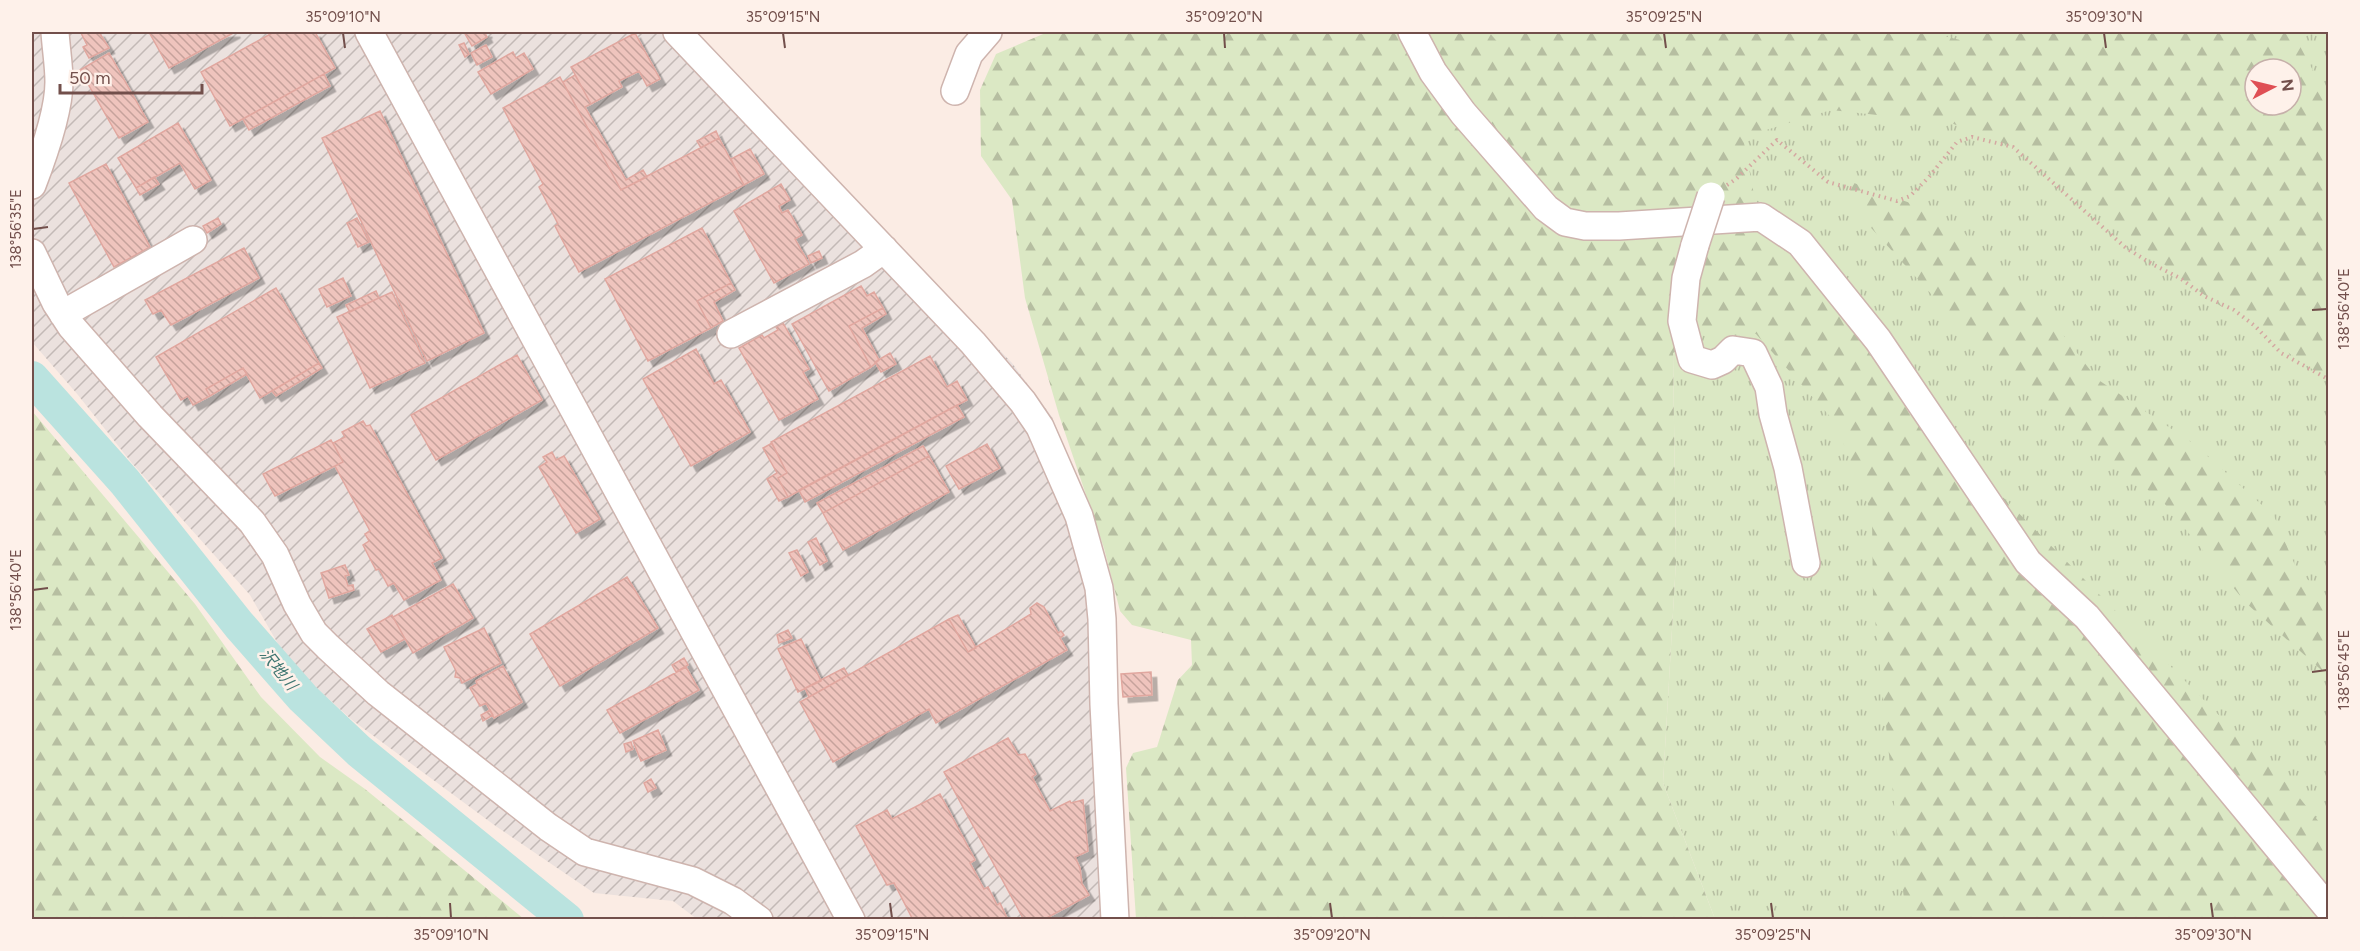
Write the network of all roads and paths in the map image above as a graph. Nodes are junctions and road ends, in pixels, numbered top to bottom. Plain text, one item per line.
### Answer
1 (55, 32) edge
2 (369, 32) edge
3 (676, 32) edge
4 (1412, 32) edge
5 (976, 35) edge
6 (955, 91) dead end
7 (32, 185) edge
8 (1711, 196) joint
9 (193, 240) dead end
10 (884, 249) junction
11 (32, 253) edge
12 (63, 314) junction
13 (731, 334) dead end
14 (2328, 378) edge
15 (1806, 563) dead end
16 (2328, 908) edge
17 (759, 920) edge
18 (851, 920) edge
19 (1115, 920) edge

1 - 7 street
2 - 18 street
3 - 10 street
4 - 16 street
5 - 6 street
8 - 14 path
8 - 15 street, bridge
9 - 12 street
10 - 13 street
10 - 19 street
11 - 12 street
12 - 17 street

